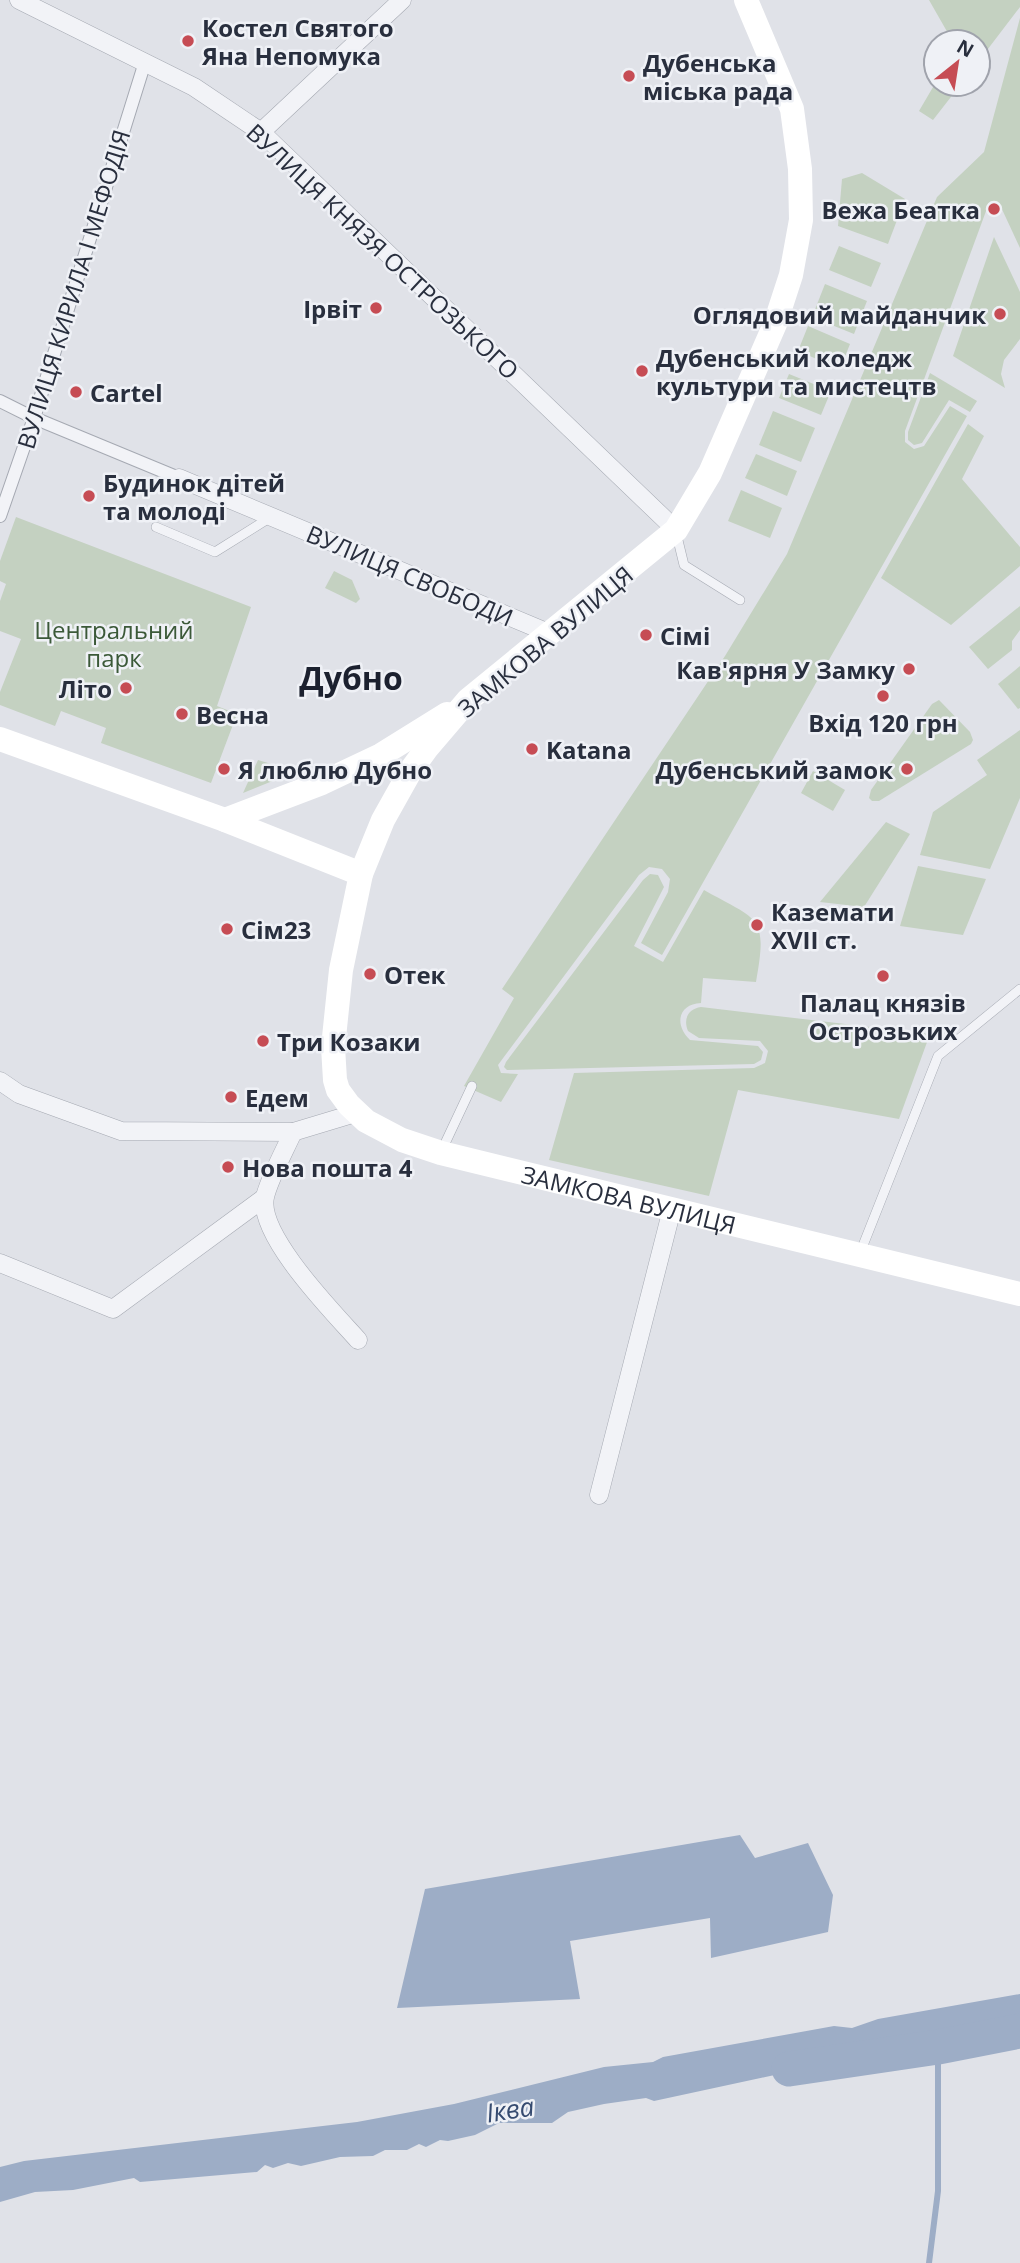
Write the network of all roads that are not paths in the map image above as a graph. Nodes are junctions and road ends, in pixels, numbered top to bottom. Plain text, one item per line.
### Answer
1 (19, 0) edge
2 (402, 0) edge
3 (746, 0) edge
4 (145, 62) junction
5 (261, 132) junction
6 (0, 401) edge
7 (34, 418) junction
8 (178, 478) joint
9 (0, 516) edge
10 (271, 517) junction
11 (156, 527) dead end
12 (676, 530) junction
13 (740, 600) dead end
14 (551, 634) junction
15 (468, 700) junction
16 (0, 739) edge
17 (225, 820) junction
18 (360, 874) junction
19 (1020, 989) edge
20 (0, 1081) edge
21 (472, 1086) dead end
22 (356, 1113) junction
23 (293, 1132) junction
24 (440, 1153) junction
25 (264, 1198) junction
26 (672, 1209) junction
27 (859, 1255) junction
28 (0, 1263) edge
29 (1020, 1294) edge
30 (358, 1340) dead end
31 (600, 1495) dead end

1 - 4 street, ВУЛИЦЯ КНЯЗЯ ОСТРОЗЬКОГО
2 - 5 street
3 - 12 main road, ЗАМКОВА ВУЛИЦЯ
4 - 5 street, ВУЛИЦЯ КНЯЗЯ ОСТРОЗЬКОГО
4 - 7 street, ВУЛИЦЯ КИРИЛА І МЕФОДІЯ
5 - 12 street, ВУЛИЦЯ КНЯЗЯ ОСТРОЗЬКОГО
6 - 7 street, ВУЛИЦЯ СВОБОДИ
7 - 8 street, ВУЛИЦЯ СВОБОДИ
7 - 9 street, ВУЛИЦЯ КИРИЛА І МЕФОДІЯ
8 - 10 street, ВУЛИЦЯ СВОБОДИ
10 - 11 lane
10 - 14 street, ВУЛИЦЯ СВОБОДИ
12 - 13 lane
12 - 14 main road, ЗАМКОВА ВУЛИЦЯ
14 - 15 main road, ЗАМКОВА ВУЛИЦЯ
15 - 17 main road
15 - 18 main road, ЗАМКОВА ВУЛИЦЯ
16 - 17 main road
17 - 18 main road
18 - 22 main road, ЗАМКОВА ВУЛИЦЯ
19 - 27 lane
20 - 23 street
21 - 24 lane
22 - 23 street
22 - 24 main road, ЗАМКОВА ВУЛИЦЯ
23 - 25 street
24 - 26 main road, ЗАМКОВА ВУЛИЦЯ
25 - 28 street
25 - 30 street
26 - 27 main road, ЗАМКОВА ВУЛИЦЯ
26 - 31 street
27 - 29 main road, ЗАМКОВА ВУЛИЦЯ

